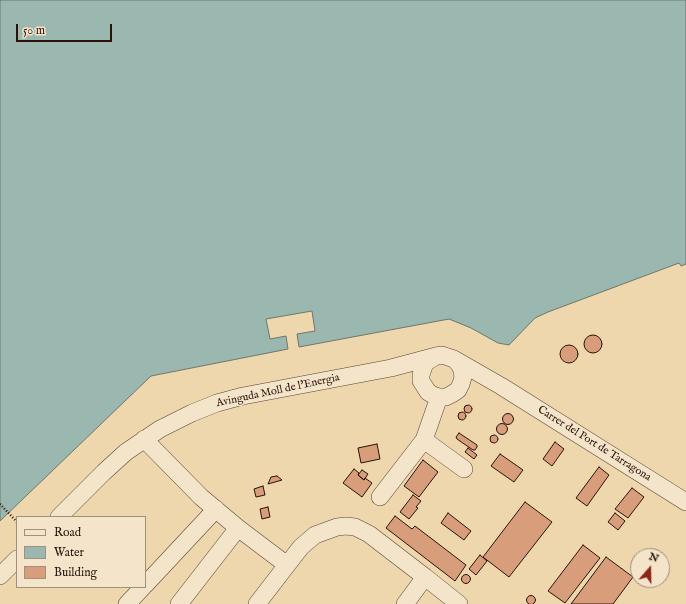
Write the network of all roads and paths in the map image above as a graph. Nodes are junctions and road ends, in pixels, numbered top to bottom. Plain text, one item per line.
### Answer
1 (436, 356) junction
2 (454, 359) junction
3 (391, 368) junction
4 (422, 381) junction
5 (501, 386) junction
6 (458, 390) junction
7 (439, 397) junction
8 (144, 439) junction
9 (424, 440) junction
10 (464, 469) dead end
11 (380, 496) dead end
12 (686, 502) edge
13 (0, 504) edge
14 (216, 509) junction
15 (60, 516) edge
16 (16, 521) edge
17 (238, 528) junction
18 (16, 560) edge
19 (287, 565) junction
20 (0, 576) edge
21 (425, 577) junction
22 (146, 584) edge
23 (142, 588) edge
24 (127, 604) edge
25 (179, 604) edge
26 (258, 604) edge
27 (405, 604) edge
28 (459, 604) edge

1 - 2 street, Avinguda Moll de l'Energia
1 - 3 street, Avinguda Moll de l'Energia
1 - 4 street
2 - 5 street, Carrer del Port de Tarragona
2 - 6 street
3 - 4 street, Avinguda Moll de l'Energia
3 - 8 street, Avinguda Moll de l'Energia
4 - 7 street, Avinguda Moll de l'Energia
5 - 6 street, Carrer del Port de Tarragona
5 - 12 street, Carrer del Port de Tarragona
6 - 7 street
7 - 9 street
8 - 14 street
8 - 15 street, Avinguda Moll de l'Energia
9 - 10 street
9 - 11 street
13 - 16 path
14 - 17 street
14 - 22 street
17 - 19 street
17 - 25 street
18 - 20 street
19 - 21 street
19 - 26 street
21 - 27 street
21 - 28 street
23 - 24 street

